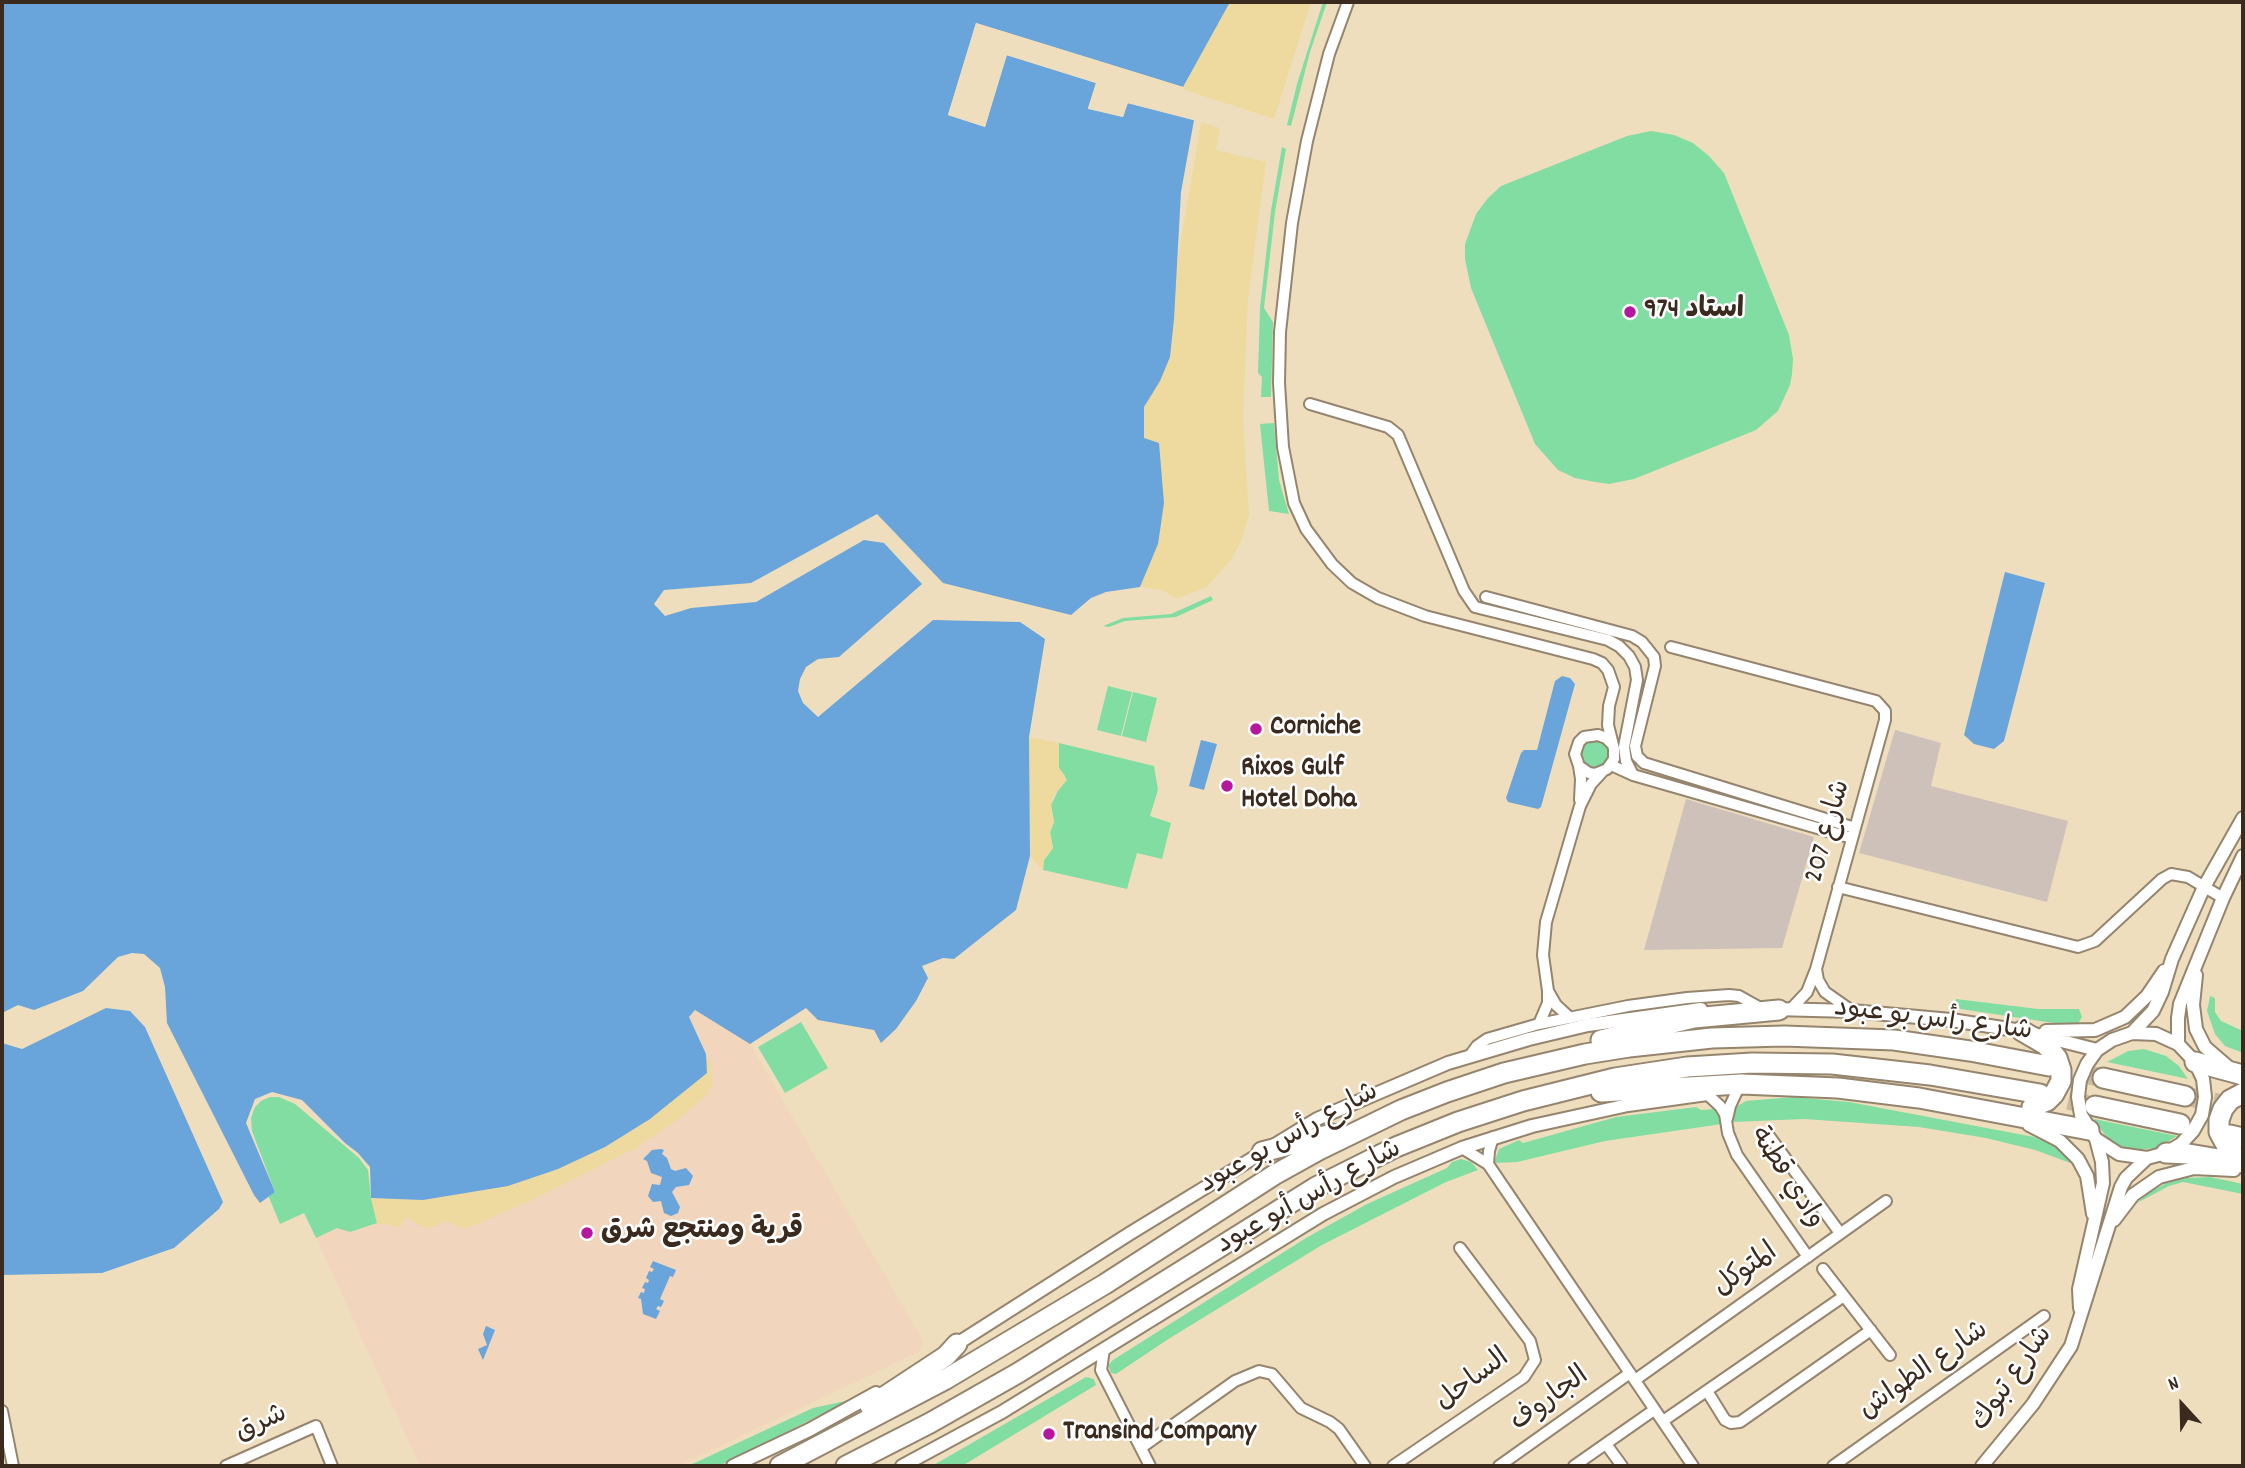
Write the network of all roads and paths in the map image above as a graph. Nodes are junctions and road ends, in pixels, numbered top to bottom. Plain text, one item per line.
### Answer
1 (1348, 2) edge
2 (1310, 404) dead end
3 (1486, 597) dead end
4 (1671, 647) dead end
5 (1609, 706) junction
6 (1590, 735) junction
7 (1612, 744) junction
8 (1626, 761) junction
9 (1612, 762) junction
10 (1579, 766) junction
11 (1602, 772) junction
12 (1633, 775) junction
13 (1580, 806) junction
14 (2243, 818) edge
15 (1854, 833) junction
16 (2243, 856) edge
17 (1838, 887) junction
18 (2204, 887) junction
19 (2223, 898) junction
20 (2172, 959) junction
21 (2198, 961) junction
22 (1816, 969) junction
23 (1548, 991) junction
24 (1757, 1006) junction
25 (1784, 1010) junction
26 (1852, 1010) junction
27 (1570, 1018) junction
28 (1539, 1024) junction
29 (2022, 1031) junction
30 (2132, 1033) junction
31 (2178, 1044) junction
32 (2098, 1050) junction
33 (1469, 1057) junction
34 (2196, 1062) junction
35 (2049, 1066) tunnel mouth
36 (1504, 1073) junction
37 (2243, 1074) edge
38 (2104, 1078) tunnel mouth
39 (1783, 1086) junction
40 (1737, 1091) junction
41 (1707, 1094) junction
42 (2040, 1094) tunnel mouth
43 (2185, 1096) tunnel mouth
44 (1523, 1101) junction
45 (2241, 1103) edge
46 (2095, 1106) tunnel mouth
47 (1997, 1112) junction
48 (2180, 1124) dead end
49 (1367, 1125) junction
50 (1727, 1126) junction
51 (2092, 1135) junction
52 (1769, 1136) dead end
53 (1493, 1137) junction
54 (1462, 1148) junction
55 (1262, 1152) junction
56 (2156, 1156) junction
57 (2243, 1162) edge
58 (1488, 1164) junction
59 (2243, 1170) edge
60 (1886, 1201) dead end
61 (2093, 1225) junction
62 (1840, 1233) junction
63 (2103, 1242) junction
64 (1460, 1248) dead end
65 (1808, 1257) junction
66 (1823, 1269) dead end
67 (1844, 1296) junction
68 (2044, 1316) dead end
69 (2080, 1319) junction
70 (1871, 1330) junction
71 (957, 1344) junction
72 (1104, 1349) junction
73 (1890, 1355) dead end
74 (1080, 1364) junction
75 (1101, 1370) junction
76 (1632, 1377) junction
77 (1707, 1391) junction
78 (1654, 1410) junction
79 (2, 1411) edge
80 (1662, 1421) junction
81 (1606, 1444) junction
82 (1142, 1447) junction
83 (882, 1449) junction
84 (13, 1466) edge
85 (226, 1466) edge
86 (332, 1466) edge
87 (733, 1466) edge
88 (779, 1466) edge
89 (846, 1466) edge
90 (863, 1466) edge
91 (902, 1466) edge
92 (1150, 1466) edge
93 (1365, 1466) edge
94 (1394, 1466) edge
95 (1499, 1466) edge
96 (1574, 1466) edge
97 (1622, 1466) edge
98 (1693, 1466) edge
99 (1833, 1466) edge
100 (1982, 1466) edge

1 - 5 street
2 - 8 street
3 - 15 street
4 - 15 street, شارع 207
5 - 6 street
5 - 7 street
6 - 7 street
6 - 10 street
7 - 9 street
8 - 9 street
8 - 12 street
9 - 11 street
9 - 12 street
10 - 11 street
10 - 13 street
11 - 13 street
12 - 15 street
13 - 23 street
14 - 18 street
15 - 17 street, شارع 207
16 - 19 street
17 - 18 street
17 - 22 street, شارع 207
18 - 19 street
18 - 20 street
19 - 21 street
20 - 29 street
20 - 30 street
21 - 31 street
21 - 37 street
22 - 25 street
22 - 26 street
23 - 27 street
23 - 28 street
24 - 25 street
24 - 27 street
24 - 33 street
25 - 26 street
25 - 36 highway
26 - 29 street
27 - 28 street
28 - 33 street
29 - 32 street
29 - 47 highway
30 - 31 street
30 - 32 street
31 - 34 street
32 - 51 street
33 - 55 street
34 - 37 highway
34 - 56 street
35 - 36 highway, شارع رأس بو عبود
36 - 49 highway, شارع رأس بو عبود
38 - 43 highway
39 - 40 street, شارع رأس أبو عبود
39 - 44 highway
39 - 47 highway
40 - 41 street, شارع رأس أبو عبود
40 - 50 street, وادي قطنة
41 - 50 street, وادي قطنة
41 - 53 street, شارع رأس أبو عبود
42 - 44 highway, شارع رأس بو عبود
44 - 83 highway, شارع رأس بو عبود
45 - 57 highway
46 - 48 highway
47 - 51 highway
47 - 61 street
49 - 55 highway
49 - 88 highway, شارع رأس بو عبود
50 - 65 street, وادي قطنة
51 - 56 street
51 - 61 street, شارع تبوك
52 - 62 street
53 - 54 street, شارع رأس أبو عبود
53 - 58 street
54 - 58 street
54 - 72 street, شارع رأس أبو عبود
55 - 71 street
56 - 57 highway
56 - 63 street, شارع تبوك
58 - 76 street
59 - 63 street
60 - 62 street, المتوكل
61 - 69 street, شارع تبوك
62 - 65 street, المتوكل
63 - 69 street, شارع تبوك
64 - 94 street, الساحل
65 - 76 street, المتوكل
66 - 67 street
67 - 70 street
67 - 77 street
68 - 99 street, شارع الطواش
69 - 100 street, شارع تبوك
70 - 73 street
70 - 77 street
71 - 87 street
71 - 88 highway
72 - 74 street, شارع رأس أبو عبود
72 - 75 street
74 - 75 street
74 - 91 street, شارع رأس أبو عبود
75 - 82 street
76 - 78 street
76 - 95 street, الجاروف
77 - 80 street
78 - 80 street
78 - 81 street
79 - 84 street
80 - 98 street
81 - 96 street
81 - 97 street
82 - 92 street
82 - 93 street
83 - 89 highway, شارع رأس بو عبود
83 - 90 highway
85 - 86 street, شرق

